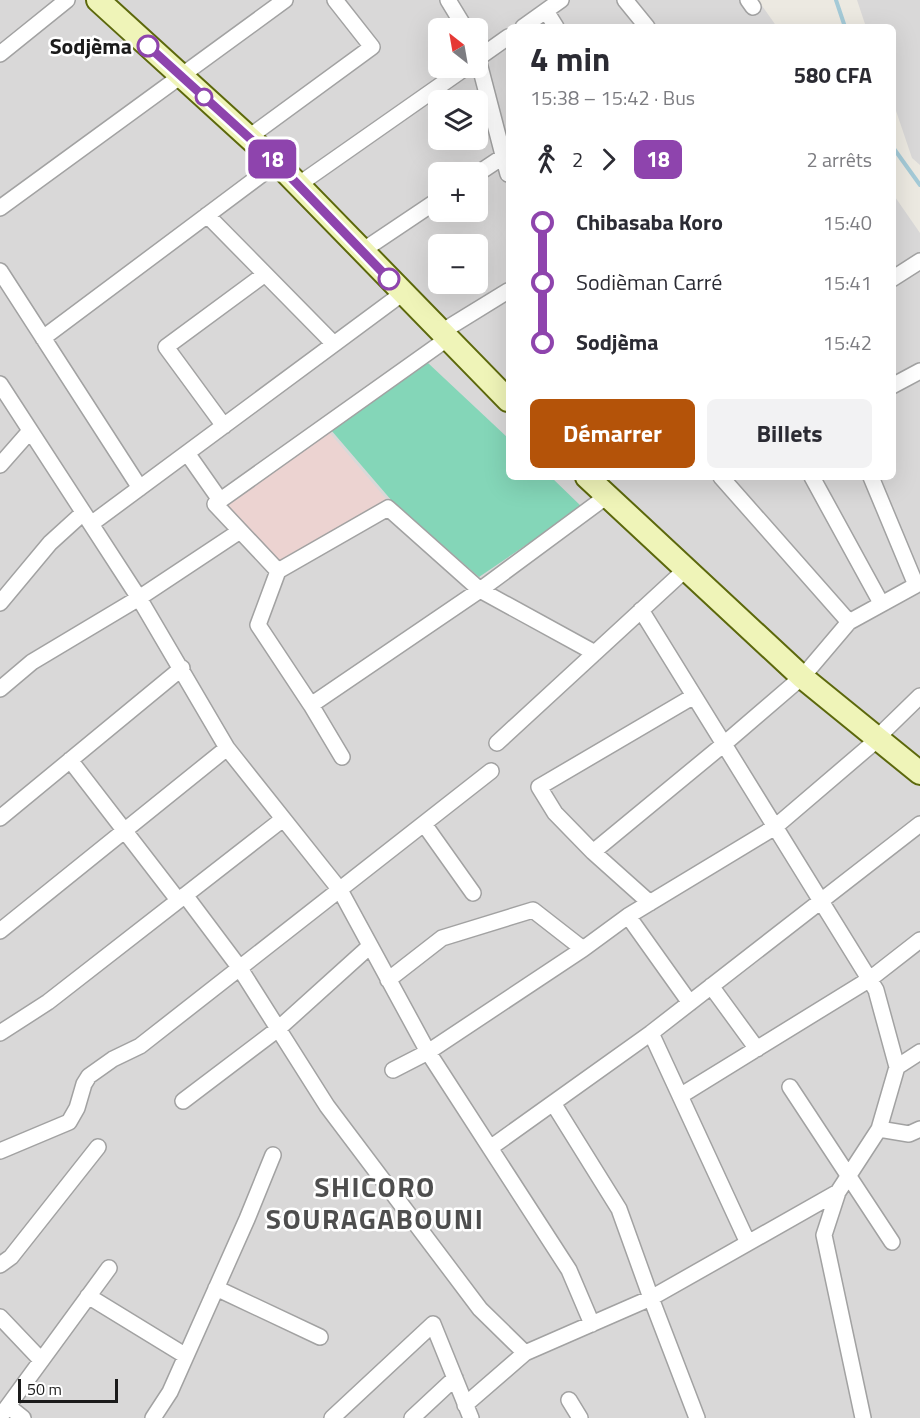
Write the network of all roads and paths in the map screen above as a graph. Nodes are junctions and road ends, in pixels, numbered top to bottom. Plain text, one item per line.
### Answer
1 (67, 0) edge
2 (98, 0) edge
3 (114, 0) edge
4 (285, 0) edge
5 (335, 0) edge
6 (448, 0) edge
7 (561, 0) edge
8 (625, 0) edge
9 (546, 11) junction
10 (459, 18) edge
11 (527, 24) edge
12 (554, 24) edge
13 (645, 24) edge
14 (506, 38) edge
15 (488, 51) edge
16 (0, 54) edge
17 (186, 73) junction
18 (451, 78) edge
19 (482, 78) edge
20 (254, 133) junction
21 (504, 156) junction
22 (277, 163) junction
23 (506, 165) edge
24 (488, 167) edge
25 (303, 182) junction
26 (428, 207) edge
27 (0, 208) edge
28 (207, 215) junction
29 (367, 248) junction
30 (920, 261) edge
31 (0, 271) edge
32 (265, 274) junction
33 (896, 276) edge
34 (506, 292) edge
35 (403, 293) junction
36 (449, 332) junction
37 (43, 338) junction
38 (334, 344) junction
39 (920, 371) edge
40 (506, 382) edge
41 (0, 384) edge
42 (896, 384) edge
43 (506, 398) edge
44 (224, 426) junction
45 (30, 430) junction
46 (187, 453) junction
47 (0, 465) edge
48 (724, 480) edge
49 (814, 480) edge
50 (872, 480) edge
51 (605, 487) edge
52 (140, 488) junction
53 (220, 500) junction
54 (87, 518) junction
55 (240, 531) junction
56 (685, 570) junction
57 (278, 571) junction
58 (918, 584) edge
59 (480, 590) junction
60 (139, 598) junction
61 (0, 603) edge
62 (881, 603) junction
63 (641, 610) junction
64 (849, 622) junction
65 (595, 652) junction
66 (182, 668) junction
67 (806, 672) junction
68 (0, 688) edge
69 (694, 696) junction
70 (920, 696) edge
71 (311, 705) junction
72 (881, 735) junction
73 (497, 743) dead end
74 (724, 744) junction
75 (227, 748) junction
76 (342, 757) dead end
77 (920, 757) edge
78 (70, 760) junction
79 (491, 771) dead end
80 (920, 773) edge
81 (0, 818) edge
82 (283, 819) junction
83 (424, 824) junction
84 (920, 824) edge
85 (775, 826) junction
86 (125, 831) junction
87 (592, 852) junction
88 (339, 890) junction
89 (472, 893) dead end
90 (182, 898) junction
91 (821, 901) junction
92 (650, 903) junction
93 (628, 916) junction
94 (0, 931) edge
95 (920, 940) edge
96 (370, 946) junction
97 (583, 950) junction
98 (239, 967) junction
99 (870, 979) junction
100 (388, 980) junction
101 (711, 987) junction
102 (690, 1003) junction
103 (278, 1029) junction
104 (0, 1033) edge
105 (651, 1034) junction
106 (757, 1049) junction
107 (428, 1052) junction
108 (920, 1052) edge
109 (897, 1066) junction
110 (393, 1070) dead end
111 (790, 1088) dead end
112 (680, 1096) junction
113 (183, 1101) dead end
114 (553, 1103) junction
115 (879, 1129) junction
116 (920, 1129) edge
117 (98, 1147) dead end
118 (490, 1148) junction
119 (0, 1150) edge
120 (273, 1155) dead end
121 (848, 1174) junction
122 (838, 1192) junction
123 (892, 1242) dead end
124 (748, 1243) junction
125 (0, 1265) edge
126 (109, 1268) dead end
127 (216, 1288) junction
128 (88, 1296) junction
129 (651, 1299) junction
130 (0, 1317) edge
131 (592, 1324) junction
132 (320, 1337) dead end
133 (525, 1353) junction
134 (186, 1356) junction
135 (41, 1360) junction
136 (455, 1378) junction
137 (569, 1400) dead end
138 (4, 1412) edge
139 (468, 1412) edge
140 (23, 1418) edge
141 (153, 1418) edge
142 (332, 1418) edge
143 (412, 1418) edge
144 (580, 1418) edge
145 (697, 1418) edge
146 (862, 1418) edge

1 - 16 street
2 - 17 main road
3 - 17 main road
4 - 17 street
5 - 20 street
6 - 10 street
7 - 9 street
8 - 13 street
9 - 11 street
9 - 12 street
14 - 15 street
17 - 20 main road
17 - 27 street
18 - 25 street
19 - 21 street
20 - 22 main road
20 - 25 main road
21 - 23 street
21 - 24 street
22 - 25 main road
22 - 28 street
25 - 29 main road
26 - 29 street
28 - 32 street
28 - 37 street
29 - 35 main road
29 - 36 main road
30 - 33 street
31 - 37 street
32 - 38 street
32 - 44 street
34 - 36 street
35 - 36 main road
35 - 38 street
36 - 40 main road
36 - 43 main road
36 - 53 street
37 - 52 street
38 - 44 street
39 - 42 street
41 - 45 street
44 - 46 street
45 - 47 street
45 - 54 street
46 - 52 street
46 - 53 street
48 - 64 street
49 - 62 street
50 - 58 street
51 - 56 main road
51 - 59 street
51 - 67 main road
52 - 54 street
53 - 55 street
54 - 60 street
54 - 61 street
55 - 57 street
55 - 60 street
56 - 63 street
56 - 67 main road
57 - 59 street
57 - 71 street
58 - 62 street
59 - 65 street
59 - 71 street
60 - 66 street
60 - 68 street
62 - 64 street
63 - 65 street
63 - 69 street
64 - 67 street
65 - 73 street
66 - 75 street
66 - 78 street
67 - 72 main road
67 - 74 street
69 - 74 street
69 - 87 street
70 - 72 street
71 - 76 street
72 - 77 main road
72 - 80 main road
72 - 85 street
74 - 85 street
74 - 87 street
75 - 82 street
75 - 86 street
78 - 81 street
78 - 86 street
79 - 83 street
82 - 88 street
82 - 90 street
83 - 88 street
83 - 89 street
84 - 91 street
85 - 91 street
85 - 92 street
86 - 90 street
86 - 94 street
87 - 92 street
88 - 96 street
88 - 98 street
90 - 98 street
90 - 104 street
91 - 99 street
91 - 101 street
92 - 93 street
93 - 97 street
93 - 102 street
95 - 99 street
96 - 100 street
96 - 103 street
97 - 100 street
97 - 107 street
98 - 103 street
98 - 119 street
99 - 106 street
99 - 109 street
100 - 107 street
101 - 102 street
101 - 106 street
102 - 105 street
103 - 113 street
103 - 133 street
105 - 112 street
105 - 114 street
106 - 112 street
107 - 110 street
107 - 118 street
108 - 109 street
109 - 115 street
111 - 121 street
112 - 124 street
114 - 118 street
114 - 129 street
115 - 116 street
115 - 121 street
117 - 125 street
118 - 131 street
120 - 127 street
121 - 122 street
121 - 123 street
122 - 124 street
122 - 146 street
124 - 129 street
126 - 128 street
127 - 132 street
127 - 134 street
128 - 134 street
128 - 135 street
129 - 131 street
129 - 145 street
130 - 135 street
131 - 133 street
133 - 139 street
134 - 141 street
135 - 138 street
136 - 139 street
136 - 142 street
136 - 143 street
137 - 144 street
138 - 140 street

